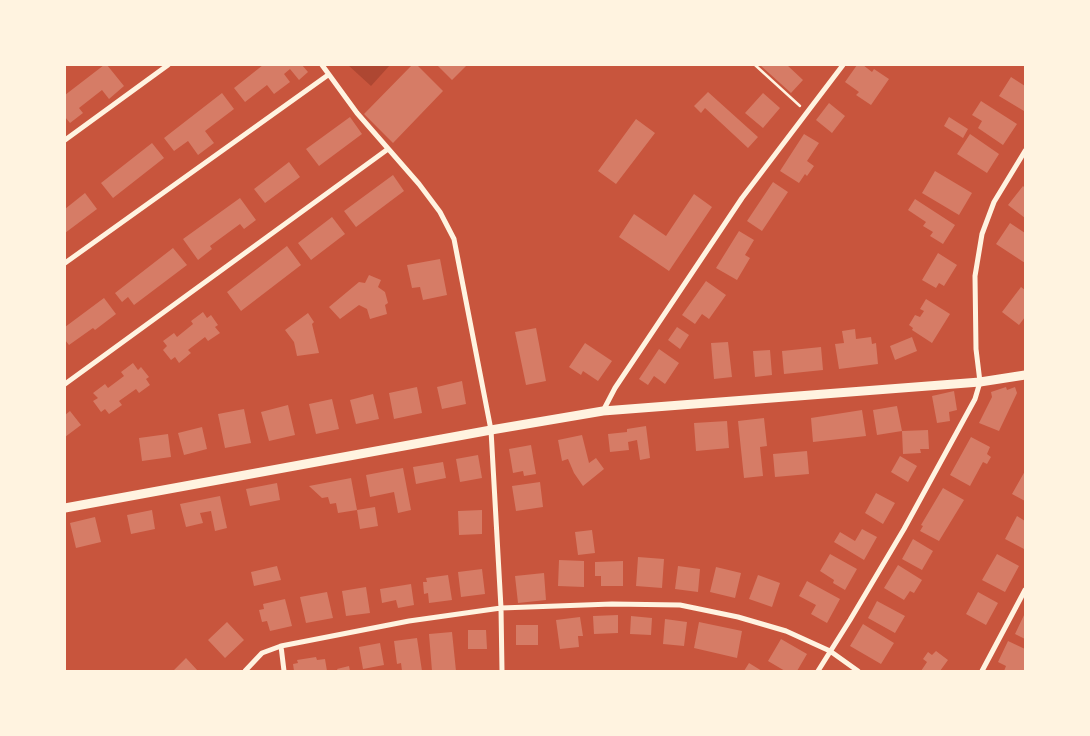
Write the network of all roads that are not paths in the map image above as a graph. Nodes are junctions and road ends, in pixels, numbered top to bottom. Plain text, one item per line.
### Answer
1 (168, 65) edge
2 (322, 65) edge
3 (842, 65) edge
4 (328, 74) junction
5 (65, 140) edge
6 (388, 149) junction
7 (1025, 151) edge
8 (65, 263) edge
9 (1025, 375) edge
10 (980, 382) junction
11 (65, 384) edge
12 (603, 412) junction
13 (491, 430) junction
14 (65, 508) edge
15 (1025, 590) edge
16 (501, 608) junction
17 (281, 646) junction
18 (830, 651) junction
19 (245, 671) edge
20 (284, 671) edge
21 (502, 671) edge
22 (818, 671) edge
23 (858, 671) edge
24 (982, 671) edge

1 - 5 street
2 - 4 street
3 - 12 street
4 - 6 street
4 - 8 street
6 - 11 street
6 - 13 street
7 - 10 street
9 - 10 street
10 - 12 street
10 - 18 street
12 - 13 street
13 - 14 street
13 - 16 street
15 - 24 street
16 - 17 street
16 - 18 street
16 - 21 street
17 - 19 street
17 - 20 street
18 - 22 street
18 - 23 street

